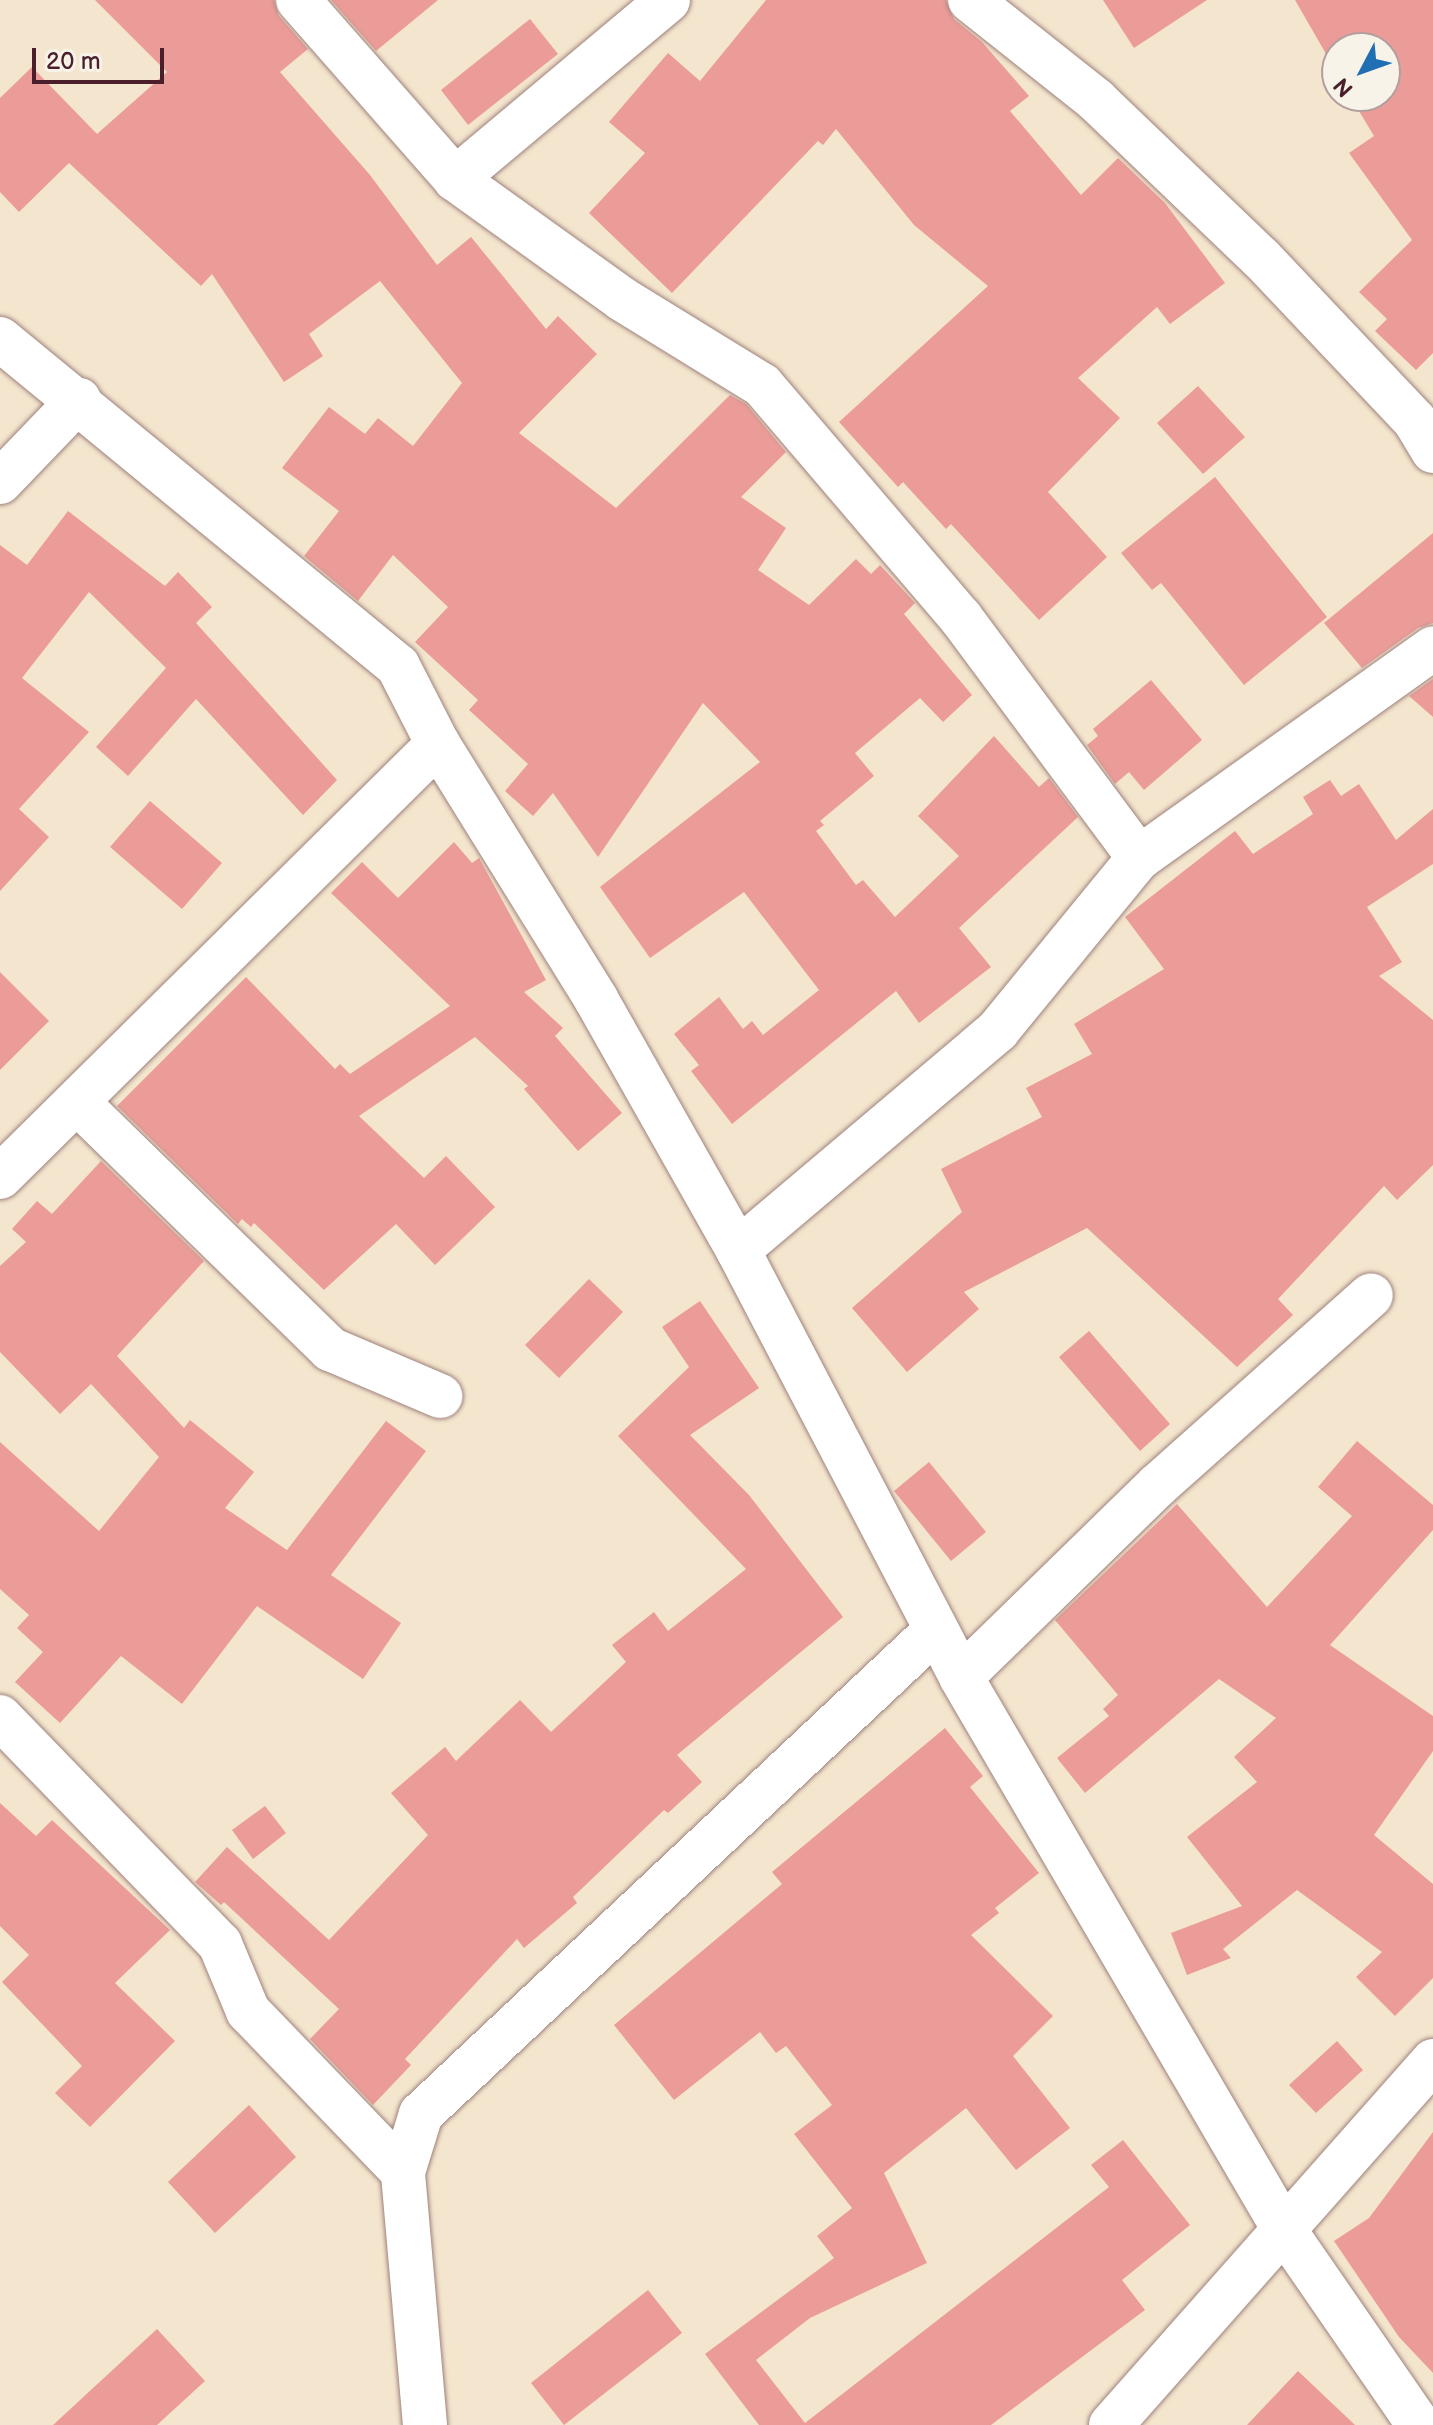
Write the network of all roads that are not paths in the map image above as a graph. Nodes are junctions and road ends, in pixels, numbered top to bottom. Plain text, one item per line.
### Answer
1 (298, 0) edge
2 (668, 0) edge
3 (970, 0) edge
4 (455, 179) junction
5 (0, 339) edge
6 (79, 400) junction
7 (1433, 451) edge
8 (0, 482) edge
9 (1433, 648) edge
10 (438, 744) junction
11 (1139, 858) junction
12 (77, 1102) junction
13 (0, 1177) edge
14 (738, 1250) junction
15 (1371, 1295) dead end
16 (440, 1396) dead end
17 (935, 1631) junction
18 (961, 1677) junction
19 (0, 1717) edge
20 (1433, 2061) edge
21 (403, 2172) junction
22 (1285, 2231) junction
23 (425, 2425) edge
24 (1111, 2425) edge
25 (1419, 2425) edge

1 - 4 street
2 - 4 street
3 - 7 street
4 - 11 street
5 - 6 street
6 - 8 street
6 - 10 street
9 - 11 street
10 - 12 street
10 - 14 street
11 - 14 street
12 - 13 street
12 - 16 street
14 - 17 street
15 - 18 street
17 - 18 street
17 - 21 street
18 - 22 street
19 - 21 street
20 - 22 street
21 - 23 street
22 - 24 street
22 - 25 street

